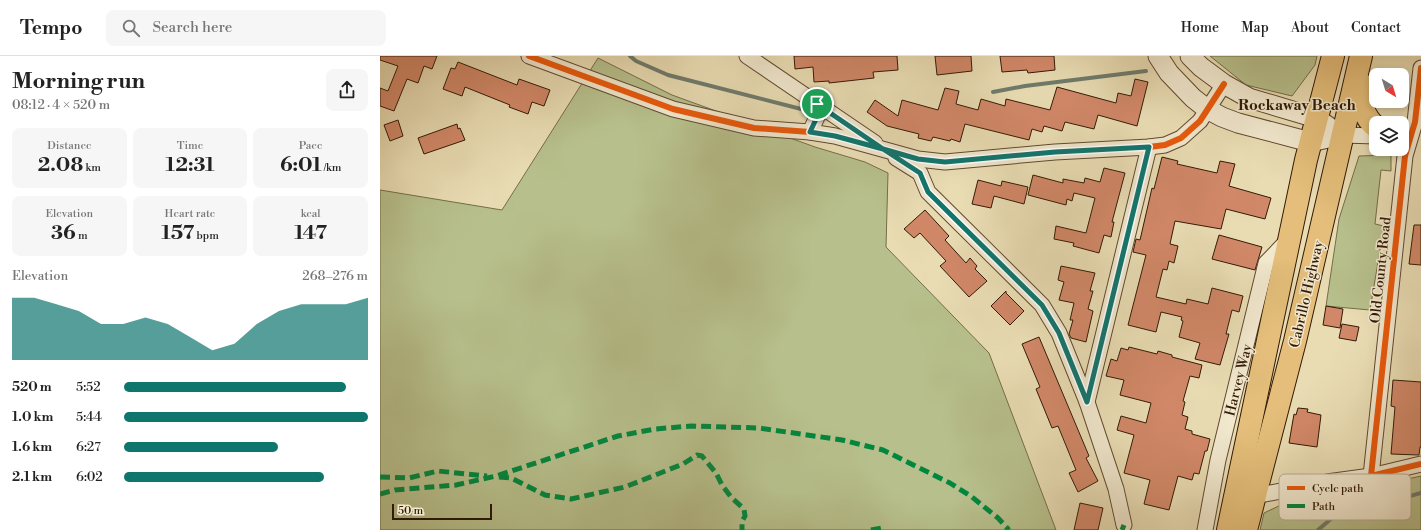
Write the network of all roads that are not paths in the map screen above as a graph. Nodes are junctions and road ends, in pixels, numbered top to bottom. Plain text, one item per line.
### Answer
1 (529, 56) edge
2 (747, 56) edge
3 (1158, 56) edge
4 (1190, 56) edge
5 (1333, 56) edge
6 (1359, 61) edge
7 (1421, 68) edge
8 (1224, 84) junction
9 (817, 104) junction
10 (1207, 110) junction
11 (1316, 118) junction
12 (1369, 120) edge
13 (810, 132) junction
14 (1342, 135) junction
15 (1369, 136) edge
16 (1411, 137) edge
17 (1310, 142) junction
18 (1149, 147) junction
19 (883, 149) junction
20 (1289, 238) junction
21 (1087, 402) junction
22 (1421, 464) edge
23 (1371, 474) edge
24 (1379, 474) edge
25 (1279, 491) edge
26 (1255, 496) junction
27 (1124, 525) dead end
28 (1205, 530) edge
29 (1228, 530) edge
30 (1246, 530) edge

1 - 13 street
2 - 9 street
3 - 10 street
4 - 8 street
5 - 11 highway, Cabrillo Highway
6 - 12 highway
6 - 14 highway, Cabrillo Highway
7 - 16 street, Old County Road
8 - 10 street
8 - 11 street
9 - 13 street
9 - 19 street
10 - 17 street
10 - 18 street
11 - 14 street
11 - 17 highway, Cabrillo Highway
13 - 19 street
14 - 15 street
14 - 17 street
14 - 26 highway, Cabrillo Highway
16 - 23 street, Old County Road
17 - 20 highway, Cabrillo Highway
18 - 19 street
18 - 21 street
19 - 21 street
20 - 28 street, Harvey Way
20 - 29 highway, Cabrillo Highway
21 - 27 street
22 - 24 street
25 - 26 street
26 - 30 highway, Cabrillo Highway

